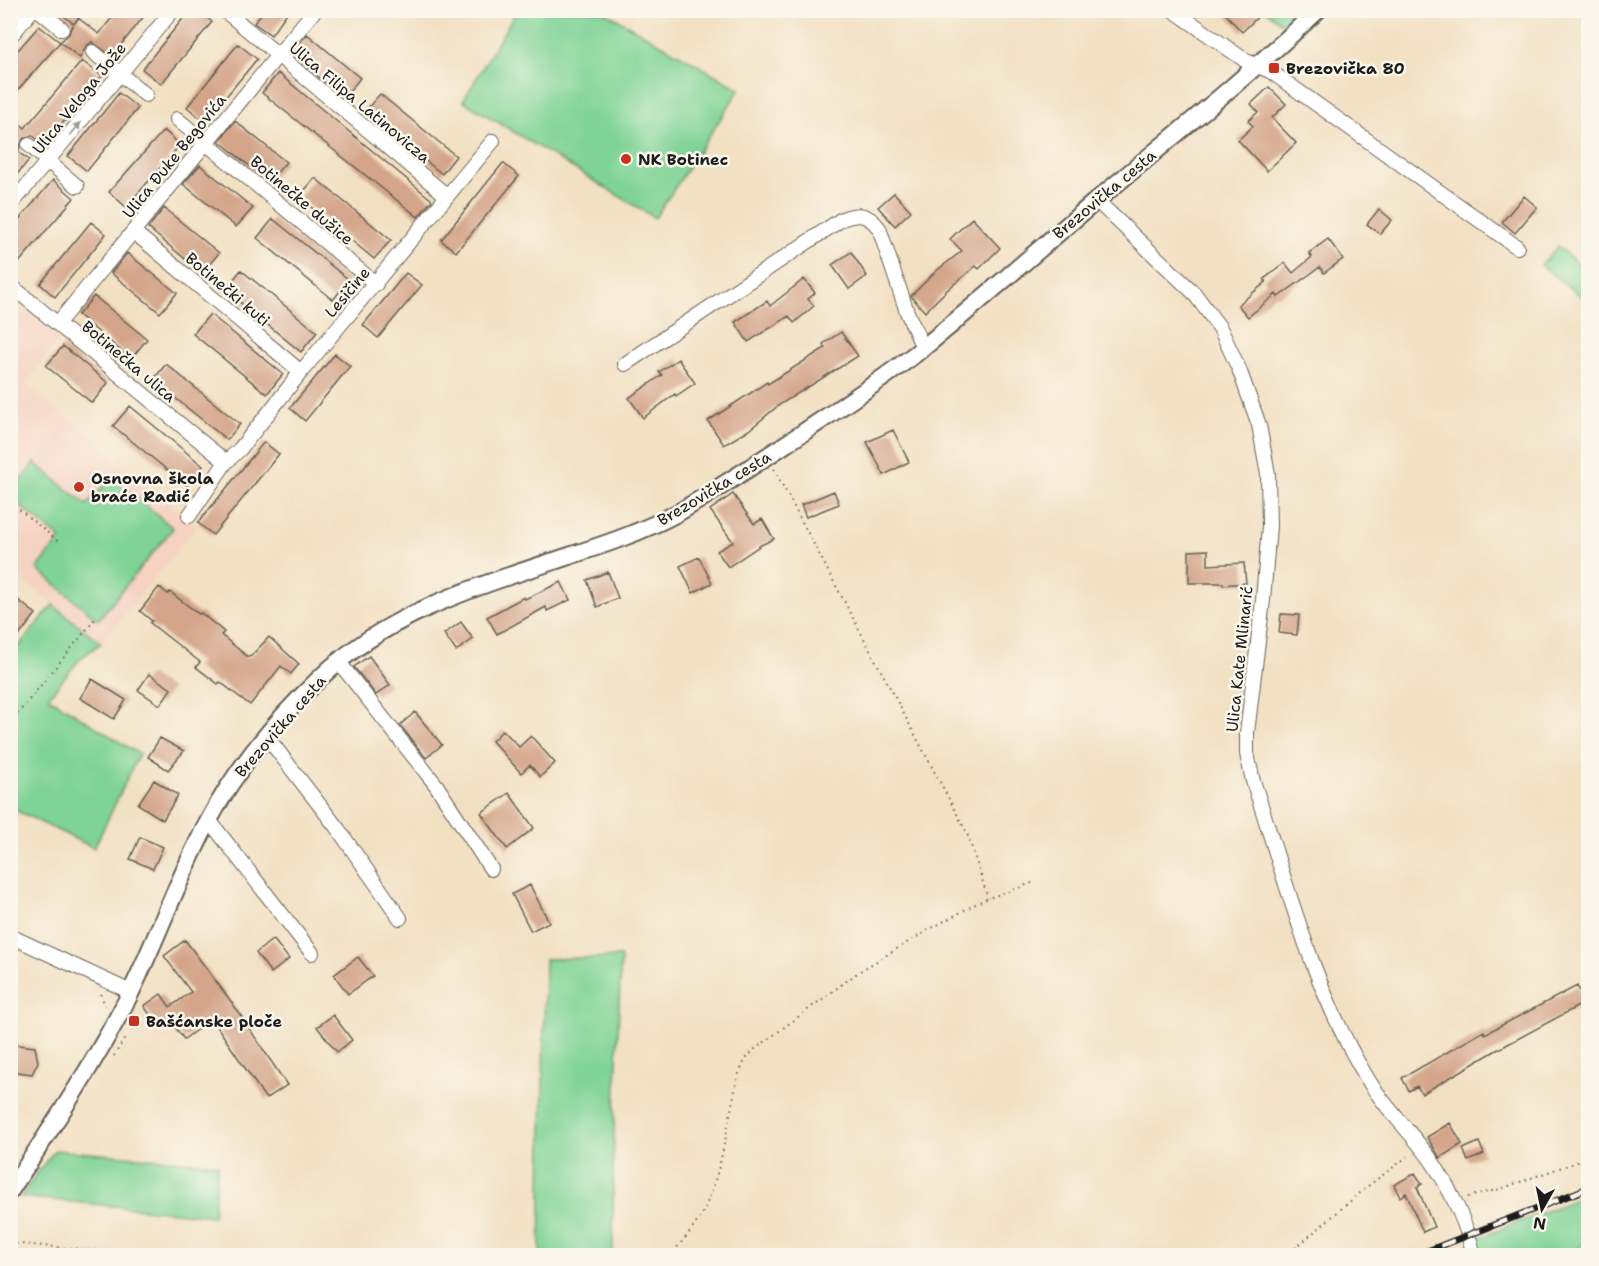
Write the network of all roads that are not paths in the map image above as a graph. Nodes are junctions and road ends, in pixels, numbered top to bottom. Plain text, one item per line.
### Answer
1 (32, 10) edge
2 (39, 10) edge
3 (173, 10) edge
4 (224, 10) edge
5 (315, 10) edge
6 (1173, 10) edge
7 (1318, 10) edge
8 (62, 29) dead end
9 (10, 37) edge
10 (93, 52) dead end
11 (278, 54) junction
12 (1259, 65) junction
13 (120, 73) junction
14 (146, 95) dead end
15 (177, 118) dead end
16 (493, 141) dead end
17 (207, 142) junction
18 (29, 145) dead end
19 (49, 162) junction
20 (77, 186) dead end
21 (447, 196) junction
22 (1096, 200) junction
23 (10, 206) edge
24 (134, 232) junction
25 (1517, 247) dead end
26 (376, 284) junction
27 (10, 285) edge
28 (58, 323) junction
29 (923, 348) junction
30 (625, 364) dead end
31 (301, 372) junction
32 (226, 462) junction
33 (189, 516) dead end
34 (338, 661) junction
35 (267, 737) junction
36 (208, 820) junction
37 (491, 869) dead end
38 (400, 918) dead end
39 (10, 936) edge
40 (312, 953) dead end
41 (131, 992) junction
42 (10, 1191) edge
43 (1474, 1256) edge

1 - 9 street
2 - 8 street
3 - 13 street, Ulica Veloga Jože
4 - 11 street, Ulica Filipa Latinovicza
5 - 11 street, Ulica Đuke Begovića
6 - 12 street
7 - 12 main road, Brezovička cesta
10 - 13 street
11 - 17 street, Ulica Đuke Begovića
11 - 21 street, Ulica Filipa Latinovicza
12 - 22 main road, Brezovička cesta
12 - 25 street
13 - 14 street
19 -> 13 street, Ulica Veloga Jože
15 - 17 street, Botinečke dužice
16 - 21 street, Lesičine
17 - 24 street, Ulica Đuke Begovića
17 - 26 street, Botinečke dužice
18 - 19 street
19 - 20 street
19 - 23 street, Ulica Veloga Jože
21 - 26 street, Lesičine
22 - 29 main road, Brezovička cesta
22 - 43 street, Ulica Kate Mlinarić
24 - 28 street, Ulica Đuke Begovića
24 - 31 street, Botinečki kuti
26 - 31 street, Lesičine
27 - 28 street, Botinečka ulica
28 - 32 street, Botinečka ulica
29 - 30 street
29 - 34 main road, Brezovička cesta
31 - 32 street, Lesičine
32 - 33 street, Lesičine
34 - 35 main road, Brezovička cesta
34 - 37 street
35 - 36 main road, Brezovička cesta
35 - 38 street
36 - 40 street
36 - 41 main road, Brezovička cesta
39 - 41 street
41 - 42 main road, Brezovička cesta

